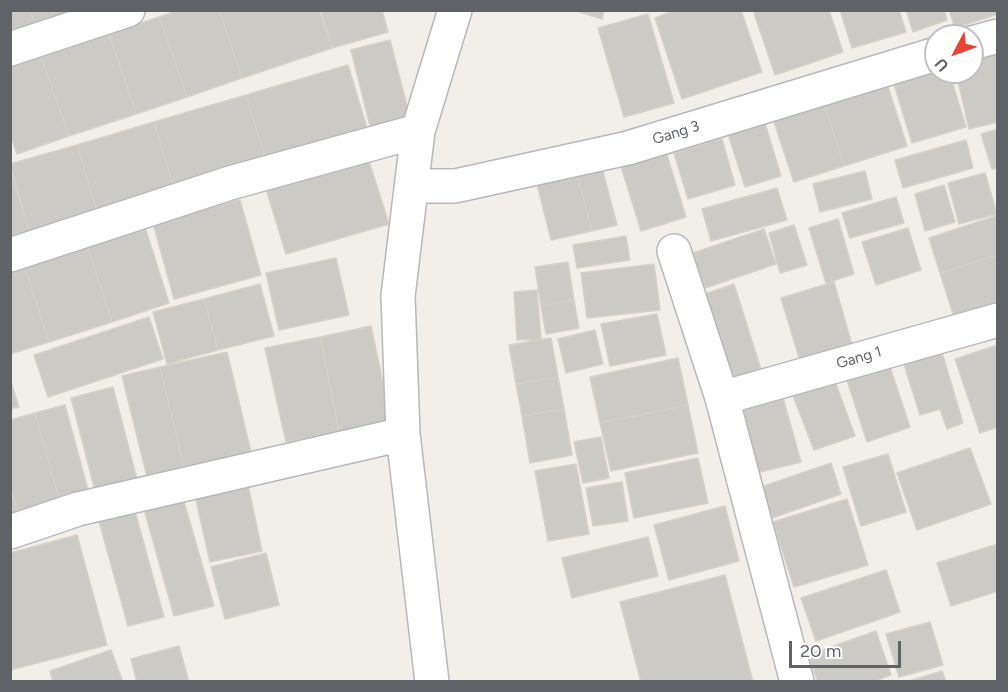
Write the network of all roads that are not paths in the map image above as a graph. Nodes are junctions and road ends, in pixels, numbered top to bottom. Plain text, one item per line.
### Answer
1 (128, 10) edge
2 (455, 10) edge
3 (10, 49) edge
4 (924, 58) edge
5 (418, 131) junction
6 (412, 186) junction
7 (674, 251) dead end
8 (10, 255) edge
9 (998, 320) edge
10 (722, 398) junction
11 (403, 434) junction
12 (10, 532) edge
13 (432, 681) edge
14 (797, 681) edge

1 - 3 street
2 - 5 street
4 - 6 street, Gang 3
5 - 6 street
5 - 8 street
6 - 11 street
7 - 10 street
9 - 10 street, Gang 1
10 - 14 street
11 - 12 street
11 - 13 street

